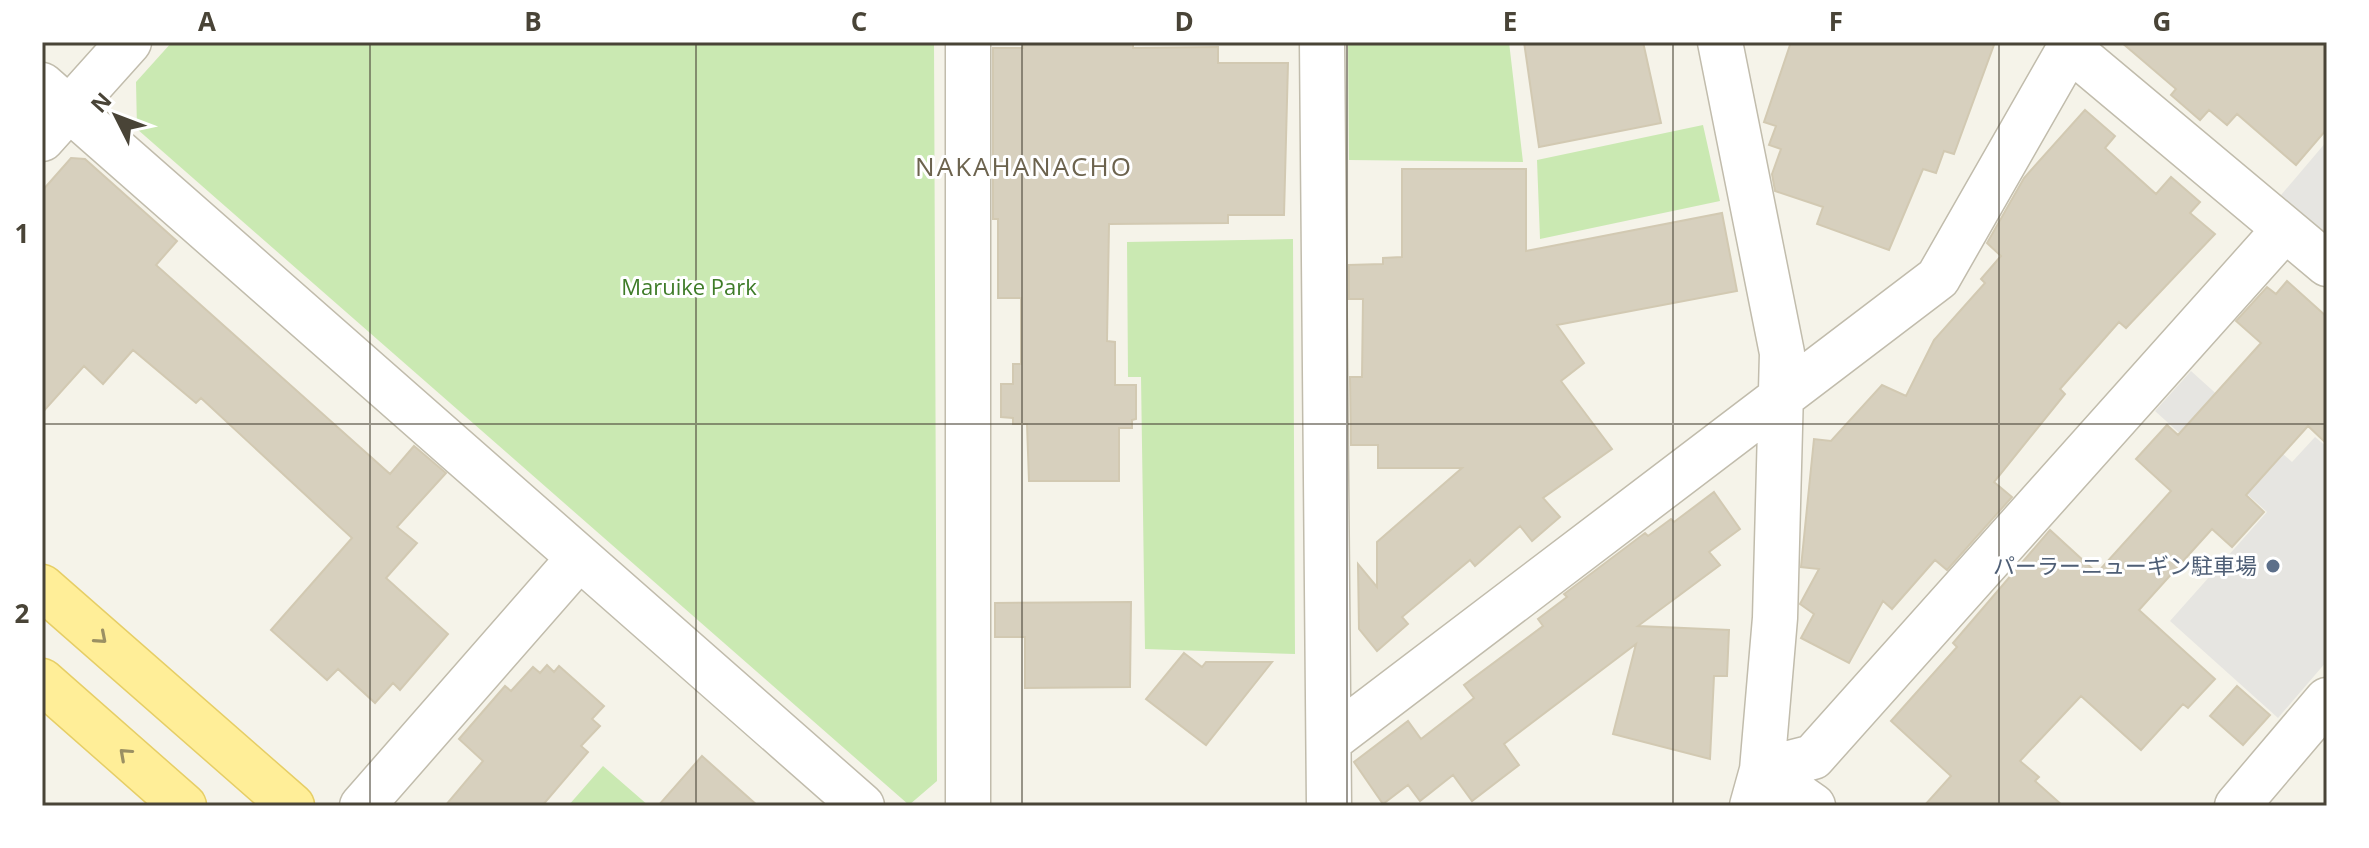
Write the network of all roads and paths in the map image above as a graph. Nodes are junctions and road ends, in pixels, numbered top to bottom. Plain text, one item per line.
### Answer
1 (129, 42) edge
2 (968, 42) edge
3 (1322, 42) edge
4 (1720, 42) edge
5 (2071, 45) edge
6 (51, 111) edge
7 (2285, 229) junction
8 (2327, 264) edge
9 (1783, 396) junction
10 (579, 558) junction
11 (42, 587) edge
12 (42, 681) edge
13 (2327, 700) edge
14 (1329, 741) junction
15 (1757, 788) edge
16 (184, 806) edge
17 (292, 806) edge
18 (362, 806) edge
19 (862, 806) edge
20 (968, 806) edge
21 (1329, 806) edge
22 (1813, 806) edge
23 (2237, 806) edge

1 - 6 street
2 - 20 street
3 - 14 street
4 - 9 street
5 - 7 street
5 - 9 street
6 - 10 street
7 - 8 street
7 - 15 street
9 - 14 street
9 - 15 street
10 - 18 street
10 - 19 street
11 -> 17 main road
16 -> 12 main road
13 - 23 street
14 - 21 street
15 - 22 street

